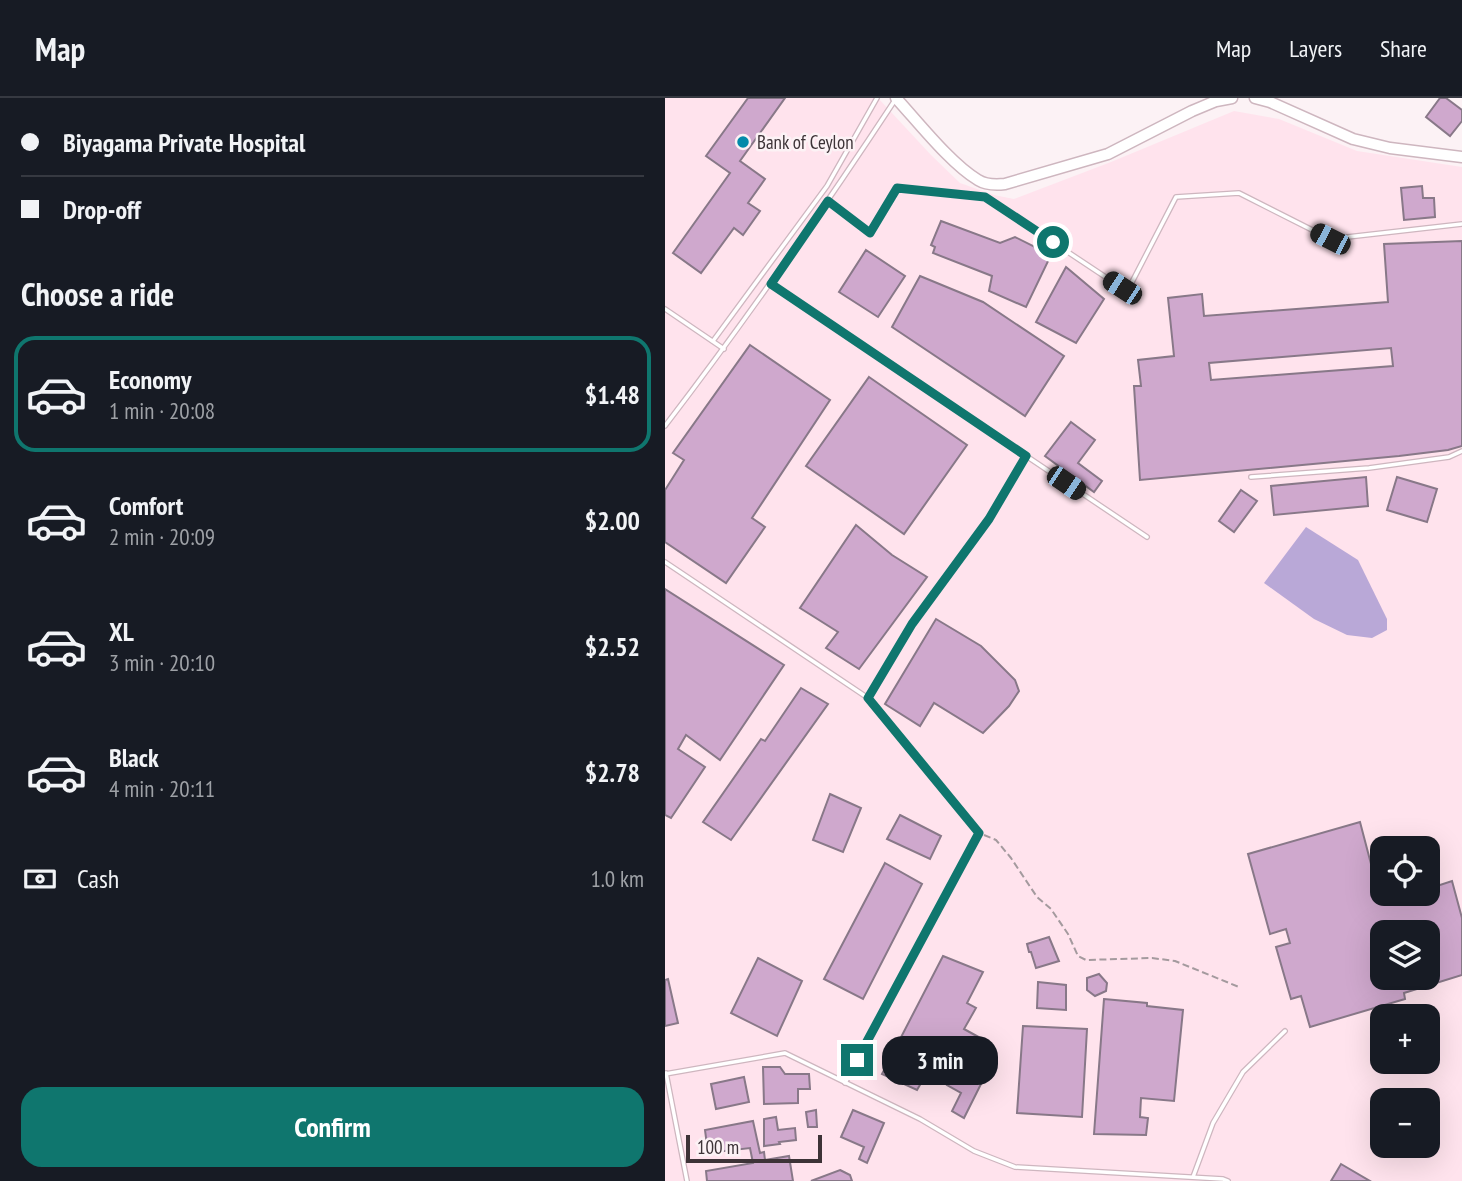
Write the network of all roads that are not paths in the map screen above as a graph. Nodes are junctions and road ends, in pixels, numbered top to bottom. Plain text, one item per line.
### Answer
1 (877, 98) edge
2 (896, 98) edge
3 (1231, 98) edge
4 (1255, 98) edge
5 (1462, 157) edge
6 (828, 201) junction
7 (1462, 224) edge
8 (771, 284) junction
9 (665, 309) edge
10 (713, 341) junction
11 (724, 349) junction
12 (665, 426) edge
13 (1462, 451) edge
14 (1026, 456) junction
15 (1251, 477) dead end
16 (1147, 537) dead end
17 (665, 562) edge
18 (868, 698) junction
19 (1285, 1031) dead end
20 (665, 1074) edge
21 (845, 1083) junction
22 (1193, 1177) junction
23 (687, 1181) edge
24 (1228, 1181) edge

1 - 10 lane
2 - 3 main road
2 - 6 lane
4 - 5 main road
6 - 7 lane
6 - 8 lane
8 - 11 lane
8 - 14 lane
9 - 10 lane
10 - 11 lane
11 - 12 lane
13 - 15 lane
14 - 16 lane
14 - 18 lane
17 - 18 lane
18 - 21 lane
19 - 22 lane
20 - 21 lane
20 - 23 lane
21 - 22 lane
22 - 24 lane

